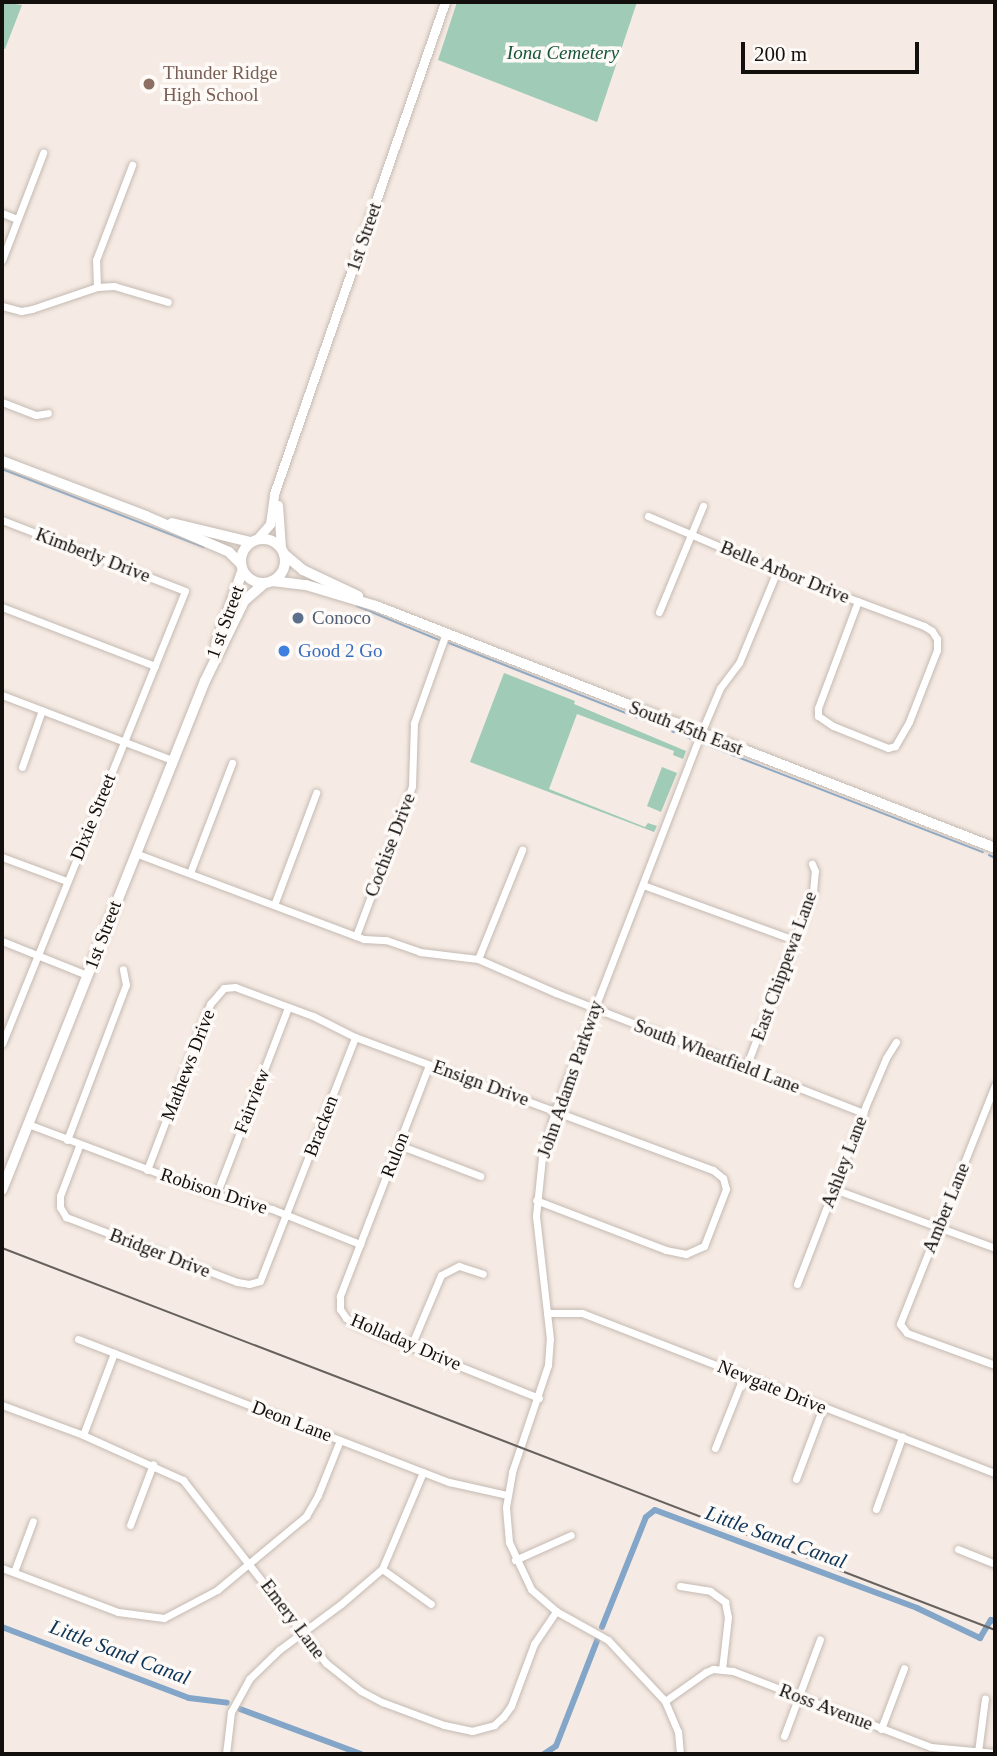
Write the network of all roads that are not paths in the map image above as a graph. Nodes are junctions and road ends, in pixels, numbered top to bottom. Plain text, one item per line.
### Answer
1 (445, 2) edge
2 (43, 153) dead end
3 (132, 165) dead end
4 (2, 213) edge
5 (17, 219) junction
6 (2, 260) edge
7 (97, 288) junction
8 (169, 302) dead end
9 (2, 306) edge
10 (2, 402) edge
11 (48, 412) dead end
12 (2, 461) edge
13 (283, 472) junction
14 (703, 506) dead end
15 (146, 516) junction
16 (648, 516) dead end
17 (2, 520) edge
18 (691, 534) junction
19 (254, 540) junction
20 (283, 551) junction
21 (241, 568) junction
22 (777, 571) junction
23 (268, 582) junction
24 (185, 591) joint
25 (858, 601) junction
26 (376, 606) junction
27 (2, 607) edge
28 (659, 612) dead end
29 (446, 633) junction
30 (155, 666) junction
31 (205, 681) junction
32 (2, 695) edge
33 (42, 710) junction
34 (701, 733) junction
35 (123, 741) junction
36 (172, 760) junction
37 (232, 763) dead end
38 (22, 767) dead end
39 (316, 793) dead end
40 (995, 849) edge
41 (522, 850) dead end
42 (135, 853) junction
43 (2, 857) edge
44 (812, 864) dead end
45 (190, 873) junction
46 (67, 881) junction
47 (643, 885) junction
48 (274, 905) junction
49 (356, 936) junction
50 (794, 940) junction
51 (2, 941) edge
52 (38, 955) junction
53 (478, 959) junction
54 (123, 969) dead end
55 (87, 975) junction
56 (250, 992) joint
57 (288, 1007) junction
58 (594, 1009) junction
59 (5, 1027) edge
60 (355, 1037) junction
61 (896, 1042) dead end
62 (2, 1043) edge
63 (429, 1065) junction
64 (746, 1066) junction
65 (995, 1085) edge
66 (555, 1111) junction
67 (863, 1113) junction
68 (28, 1125) junction
69 (67, 1140) junction
70 (399, 1145) junction
71 (79, 1146) junction
72 (147, 1170) junction
73 (480, 1176) dead end
74 (2, 1189) edge
75 (834, 1189) junction
76 (216, 1195) junction
77 (536, 1200) junction
78 (287, 1216) junction
79 (939, 1227) junction
80 (360, 1244) junction
81 (995, 1248) edge
82 (483, 1274) dead end
83 (797, 1284) dead end
84 (547, 1313) junction
85 (78, 1339) dead end
86 (411, 1346) junction
87 (114, 1353) junction
88 (995, 1365) edge
89 (744, 1375) junction
90 (539, 1398) junction
91 (2, 1405) edge
92 (823, 1407) junction
93 (83, 1435) junction
94 (902, 1437) junction
95 (340, 1440) junction
96 (715, 1448) dead end
97 (153, 1464) junction
98 (423, 1472) junction
99 (995, 1472) edge
100 (796, 1479) dead end
101 (507, 1495) junction
102 (876, 1508) dead end
103 (33, 1521) dead end
104 (130, 1525) dead end
105 (571, 1535) dead end
106 (958, 1549) dead end
107 (515, 1560) junction
108 (250, 1562) junction
109 (995, 1564) edge
110 (2, 1568) edge
111 (382, 1569) junction
112 (14, 1573) junction
113 (680, 1586) dead end
114 (431, 1605) dead end
115 (556, 1611) junction
116 (302, 1633) junction
117 (820, 1639) dead end
118 (904, 1668) dead end
119 (722, 1670) junction
120 (799, 1697) junction
121 (985, 1698) dead end
122 (665, 1701) junction
123 (881, 1729) junction
124 (784, 1736) dead end
125 (978, 1752) junction
126 (995, 1753) edge
127 (226, 1754) edge
128 (680, 1754) edge

1 - 13 street, 1st Street
2 - 5 street
3 - 7 street
4 - 5 street
5 - 6 street
7 - 8 street
7 - 9 street
10 - 11 street
12 - 15 main road
13 - 19 street, 1st Street
13 - 20 street, 1st Street
14 - 18 street
15 - 19 main road
15 - 21 main road
16 - 18 street, Belle Arbor Drive
17 - 24 street, Kimberly Drive
18 - 22 street, Belle Arbor Drive
18 - 28 street
19 - 20 main road
19 - 21 main road
20 - 23 main road
20 - 26 main road, South 45th East
21 - 23 main road
21 - 31 main road, 1 st Street
22 - 25 street, Belle Arbor Drive
22 - 34 street, John Adams Parkway
23 - 26 main road, South 45th East
23 - 31 main road, 1 st Street
24 - 30 street, Dixie Street
25 - 25 street, Belle Arbor Drive
26 - 29 main road, South 45th East
27 - 30 street
29 - 34 main road, South 45th East
29 - 49 street, Cochise Drive
30 - 35 street, Dixie Street
31 - 36 main road, 1st Street
32 - 33 street
33 - 35 street
33 - 38 street
34 - 40 main road, South 45th East
34 - 47 street, John Adams Parkway
35 - 36 street
35 - 46 street, Dixie Street
36 - 42 main road, 1st Street
37 - 45 street
39 - 48 street
41 - 53 street
42 - 45 street, South Wheatfield Lane
42 - 55 main road, 1st Street
43 - 46 street
44 - 50 street, East Chippewa Lane
45 - 48 street, South Wheatfield Lane
46 - 52 street, Dixie Street
47 - 50 street
47 - 58 street, John Adams Parkway
48 - 49 street, South Wheatfield Lane
49 - 53 street, South Wheatfield Lane
50 - 64 street, East Chippewa Lane
51 - 52 street
52 - 55 street
52 - 59 street, Dixie Street
53 - 58 street, South Wheatfield Lane
54 - 69 street
55 - 68 main road, 1st Street
56 - 57 street, Ensign Drive
56 - 72 street, Mathews Drive
57 - 60 street, Ensign Drive
57 - 76 street, Fairview
58 - 64 street, South Wheatfield Lane
58 - 66 street, John Adams Parkway
59 - 62 street, Dixie Street
60 - 63 street, Ensign Drive
60 - 78 street, Bracken
61 - 67 street, Ashley Lane
63 - 66 street, Ensign Drive
63 - 70 street, Rulon
64 - 67 street, South Wheatfield Lane
65 - 79 street, Amber Lane
66 - 77 street, John Adams Parkway
66 - 77 street, Ensign Drive
67 - 75 street, Ashley Lane
68 - 69 street, Robison Drive
68 - 74 main road, 1st Street
69 - 71 street, Robison Drive
70 - 73 street
70 - 80 street, Rulon
71 - 72 street, Robison Drive
71 - 78 street, Bridger Drive
72 - 76 street, Robison Drive
75 - 79 street
75 - 83 street, Ashley Lane
76 - 78 street, Robison Drive
77 - 84 street, John Adams Parkway
78 - 80 street, Robison Drive
79 - 81 street
79 - 88 street, Amber Lane
80 - 86 street, Holladay Drive
82 - 86 street
84 - 89 street, Newgate Drive
84 - 90 street, John Adams Parkway
85 - 87 street, Deon Lane
86 - 90 street, Holladay Drive
87 - 93 street
87 - 95 street, Deon Lane
89 - 92 street, Newgate Drive
89 - 96 street
90 - 101 street, John Adams Parkway
91 - 93 street, Emery Lane
92 - 94 street, Newgate Drive
92 - 100 street
93 - 97 street, Emery Lane
94 - 99 street, Newgate Drive
94 - 102 street
95 - 98 street, Deon Lane
95 - 108 street
97 - 104 street
97 - 108 street, Emery Lane
98 - 101 street, Deon Lane
98 - 111 street
101 - 107 street, John Adams Parkway
103 - 112 street
105 - 107 street
106 - 109 street
107 - 115 street, John Adams Parkway
108 - 112 street
108 - 116 street, Emery Lane
110 - 112 street
111 - 114 street
111 - 116 street
113 - 119 street
115 - 116 street, Emery Lane
115 - 122 street, John Adams Parkway
116 - 127 street
117 - 120 street
118 - 123 street
119 - 120 street, Ross Avenue
119 - 122 street
120 - 123 street, Ross Avenue
120 - 124 street
121 - 125 street
122 - 128 street, John Adams Parkway
123 - 125 street, Ross Avenue
125 - 126 street, Ross Avenue

